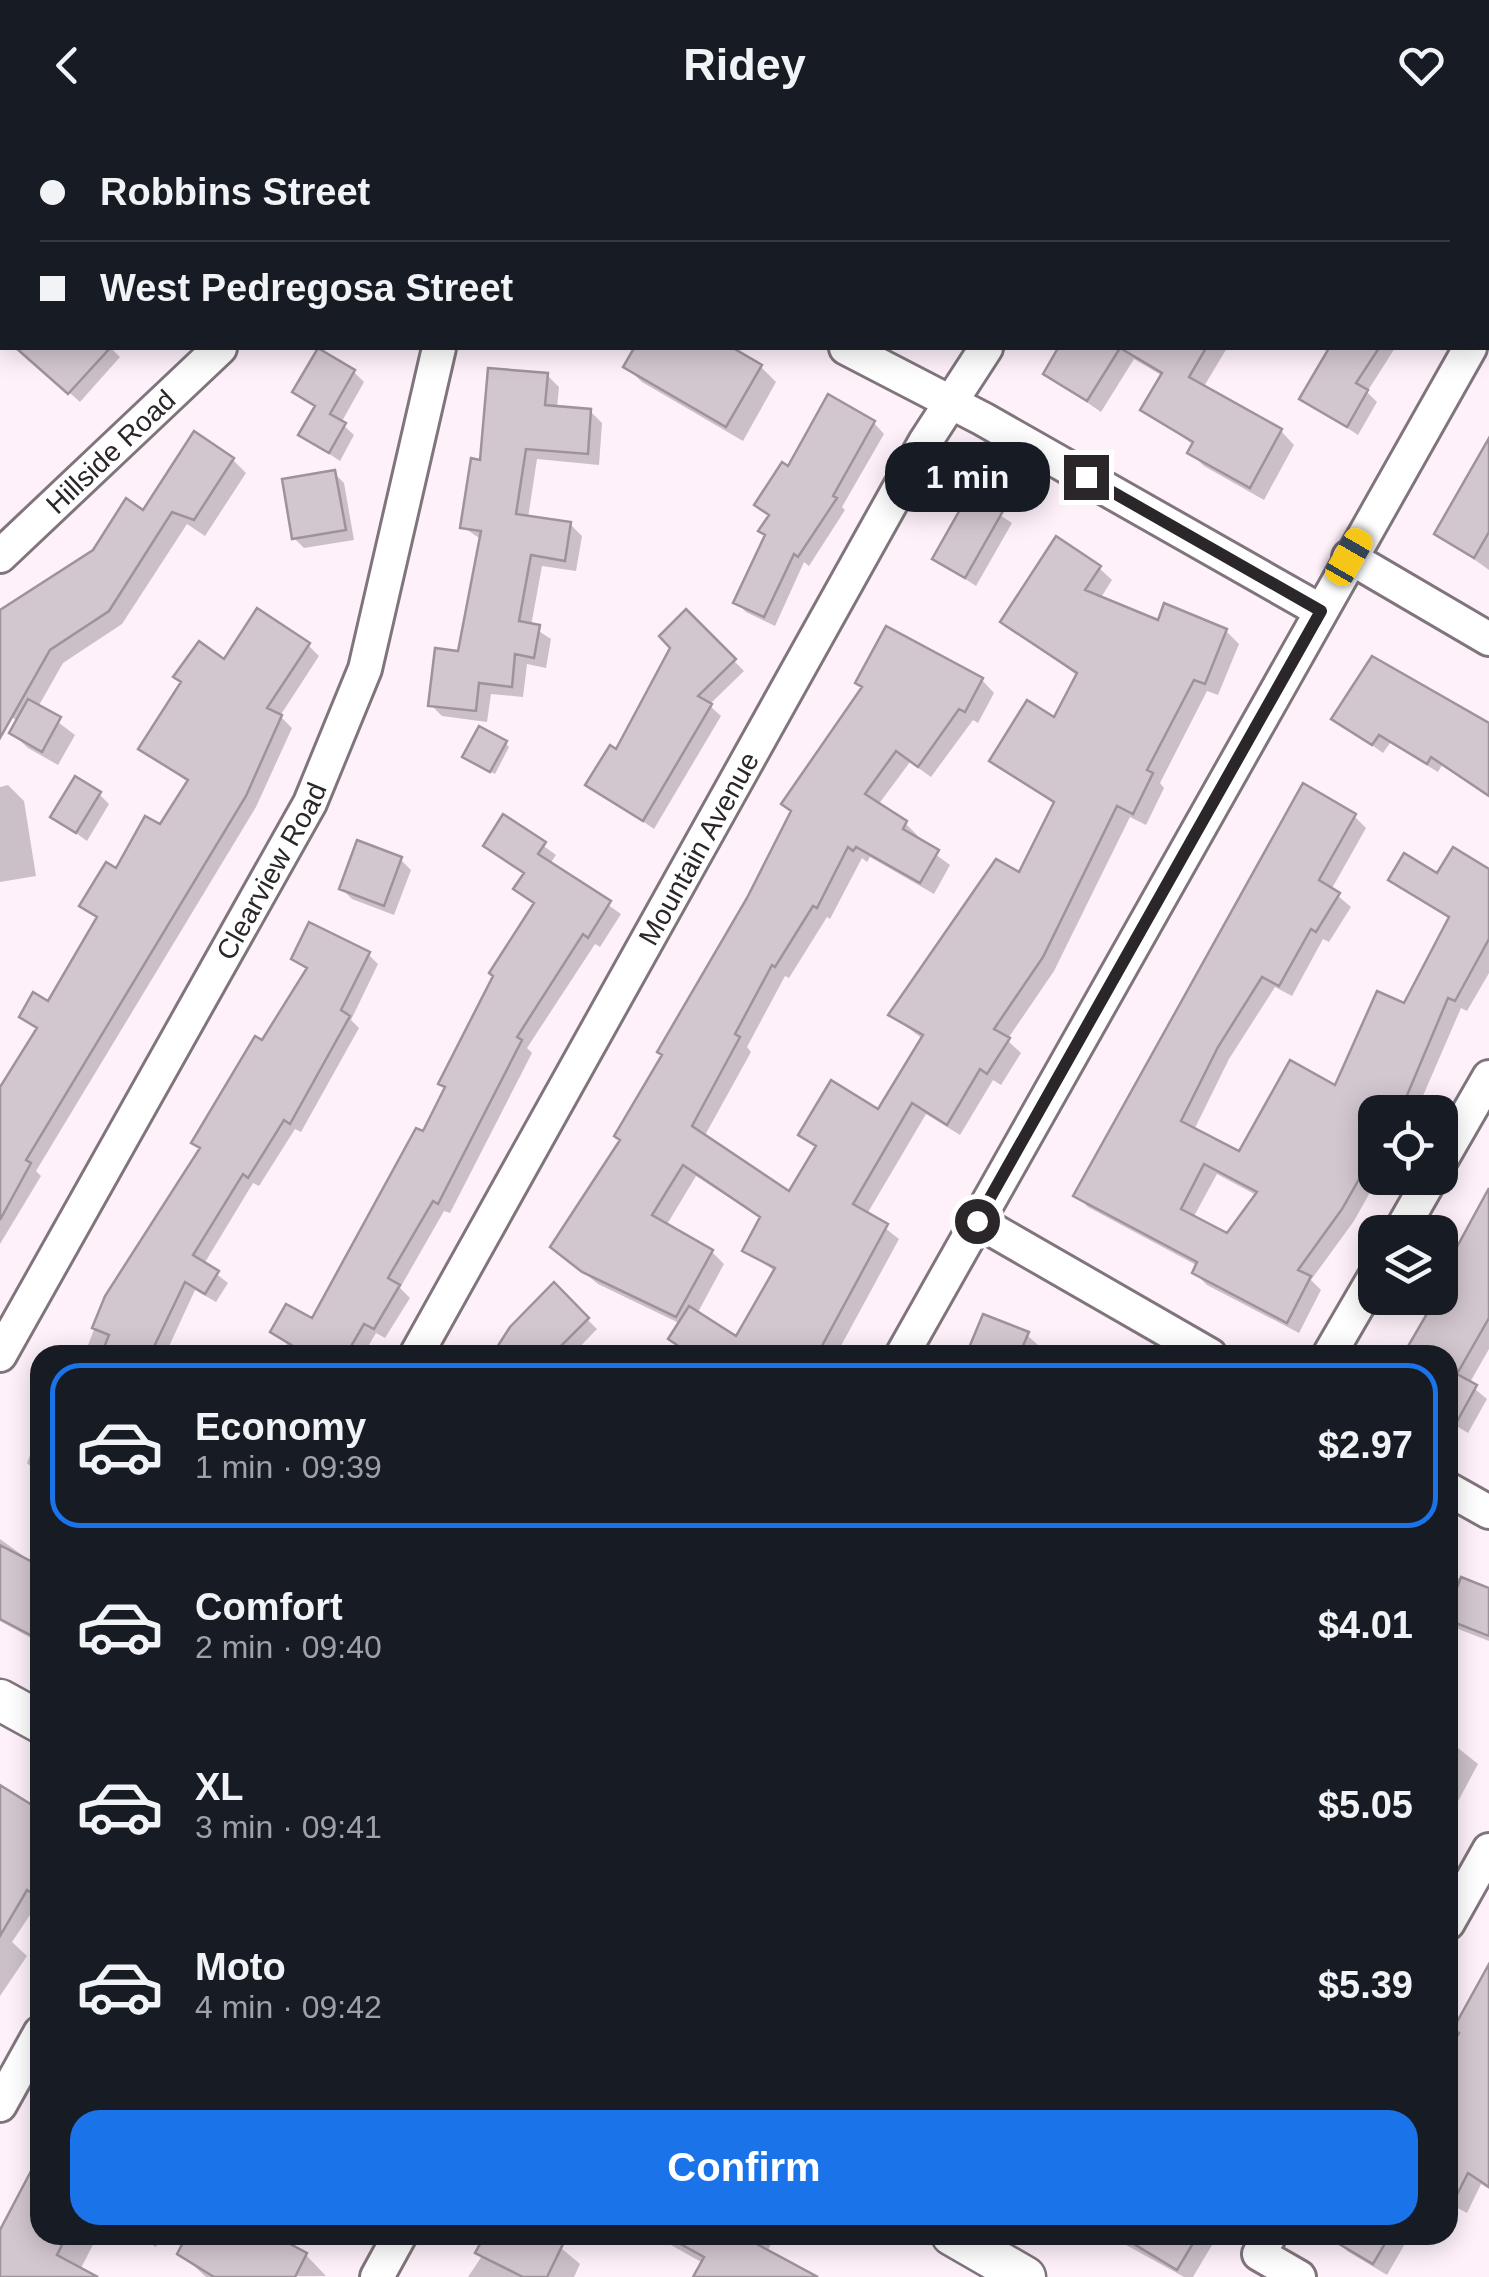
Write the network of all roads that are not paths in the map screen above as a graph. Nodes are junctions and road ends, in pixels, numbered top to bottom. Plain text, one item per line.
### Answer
1 (218, 350) edge
2 (439, 350) edge
3 (850, 350) edge
4 (985, 350) edge
5 (1469, 350) edge
6 (954, 404) junction
7 (0, 556) edge
8 (1349, 557) junction
9 (1321, 611) junction
10 (1489, 638) edge
11 (1489, 1077) edge
12 (1458, 1131) edge
13 (977, 1221) junction
14 (1358, 1306) edge
15 (422, 1345) edge
16 (908, 1345) edge
17 (1193, 1345) edge
18 (1336, 1345) edge
19 (0, 1355) edge
20 (1458, 1495) edge
21 (1489, 1512) edge
22 (0, 1700) edge
23 (30, 1716) edge
24 (1489, 1850) edge
25 (1458, 1906) edge
26 (30, 2051) edge
27 (0, 2105) edge
28 (395, 2245) edge
29 (969, 2245) edge
30 (1265, 2245) edge
31 (377, 2277) edge
32 (1025, 2277) edge
33 (1299, 2277) edge

1 - 7 street, Hillside Road
2 - 19 street, Clearview Road
3 - 6 street
4 - 6 street, Mountain Avenue
5 - 8 street
6 - 9 street
6 - 15 street, Mountain Avenue
8 - 9 street
8 - 10 street
9 - 13 street
11 - 12 street
13 - 16 street
13 - 17 street
14 - 18 street
20 - 21 street
22 - 23 street
24 - 25 street
26 - 27 street
28 - 31 street
29 - 32 street
30 - 33 street

